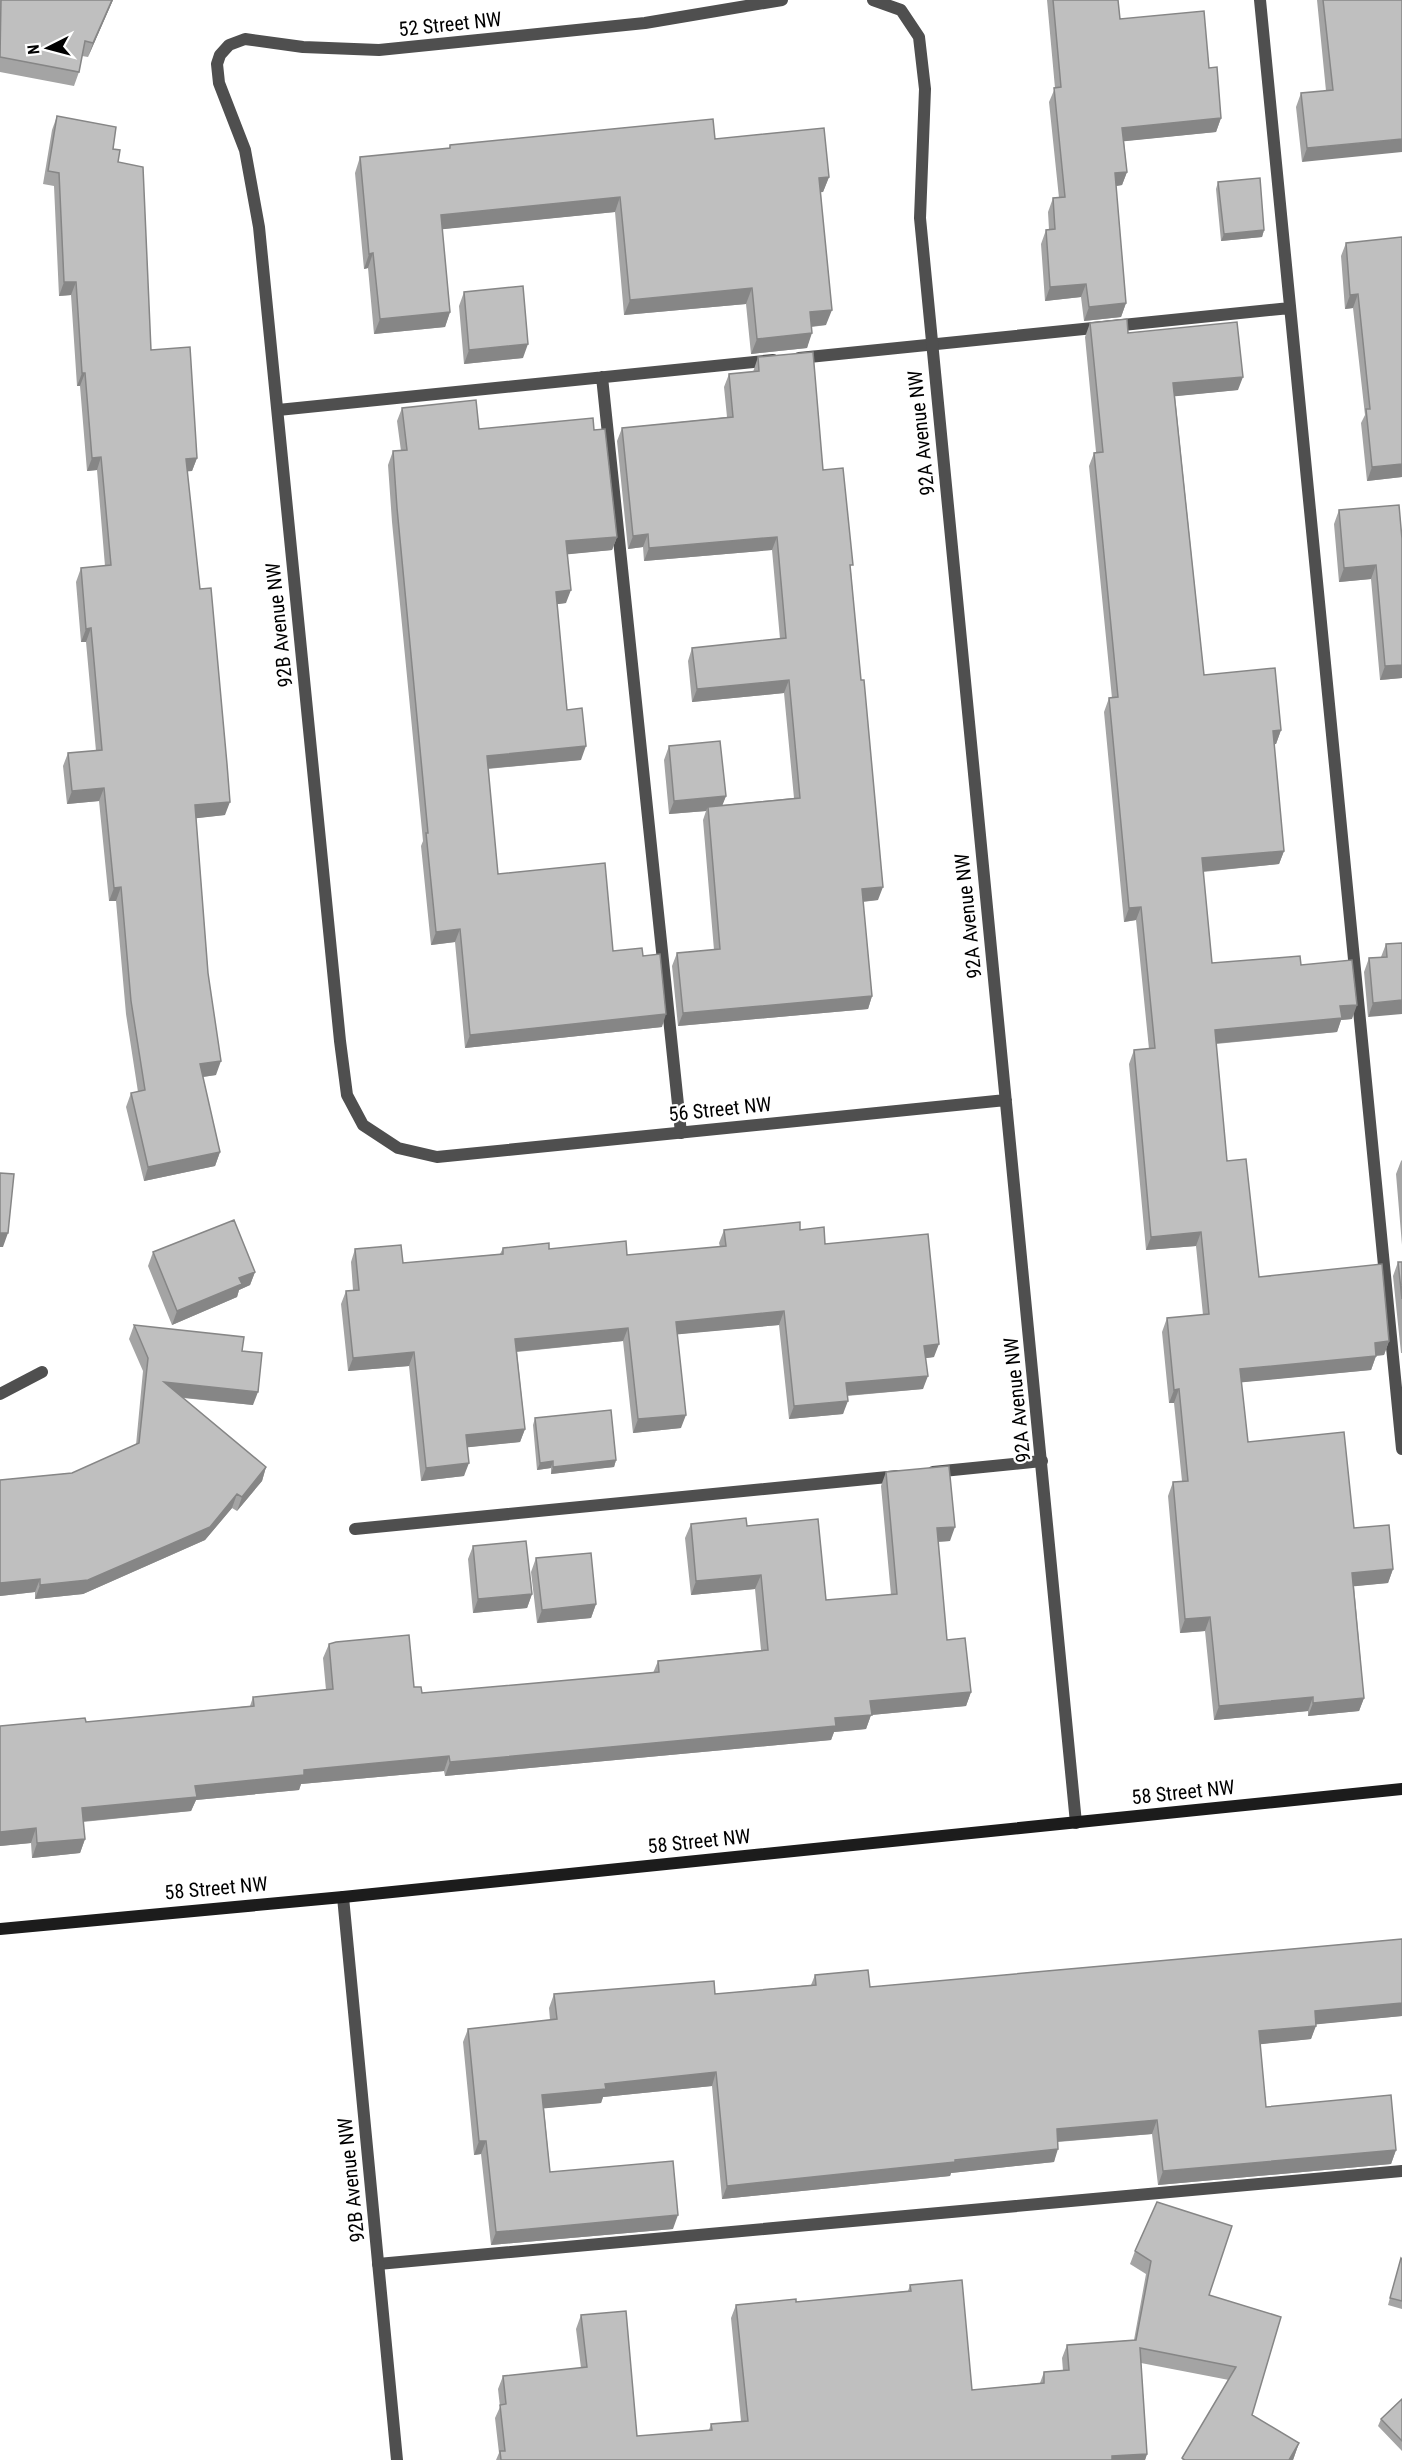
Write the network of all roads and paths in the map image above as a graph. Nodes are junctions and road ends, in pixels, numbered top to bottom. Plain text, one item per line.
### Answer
1 (782, 0) edge
2 (873, 0) edge
3 (1260, 0) edge
4 (229, 45) joint
5 (1290, 308) junction
6 (932, 345) junction
7 (602, 377) junction
8 (278, 410) junction
9 (1006, 1100) junction
10 (681, 1133) junction
11 (437, 1157) joint
12 (42, 1372) dead end
13 (0, 1394) edge
14 (1402, 1449) edge
15 (1042, 1461) junction
16 (356, 1529) dead end
17 (1402, 1789) edge
18 (1076, 1823) junction
19 (343, 1896) junction
20 (0, 1929) edge
21 (1402, 2170) edge
22 (378, 2264) junction
23 (397, 2460) edge

1 - 4 street, 52 Street NW
2 - 6 street, 92A Avenue NW
3 - 5 street
4 - 8 street, 92B Avenue NW
5 - 6 street
5 - 14 street
6 - 7 street
6 - 9 street, 92A Avenue NW
7 - 8 street
7 - 10 street
8 - 11 street, 92B Avenue NW
9 - 10 street, 56 Street NW
9 - 15 street, 92A Avenue NW
10 - 11 street, 56 Street NW
12 - 13 street
15 - 16 street
15 - 18 street, 92A Avenue NW
17 - 18 street, 58 Street NW
18 - 19 street, 58 Street NW
19 - 20 street, 58 Street NW
19 - 22 street, 92B Avenue NW
21 - 22 street
22 - 23 street, 92B Avenue NW

